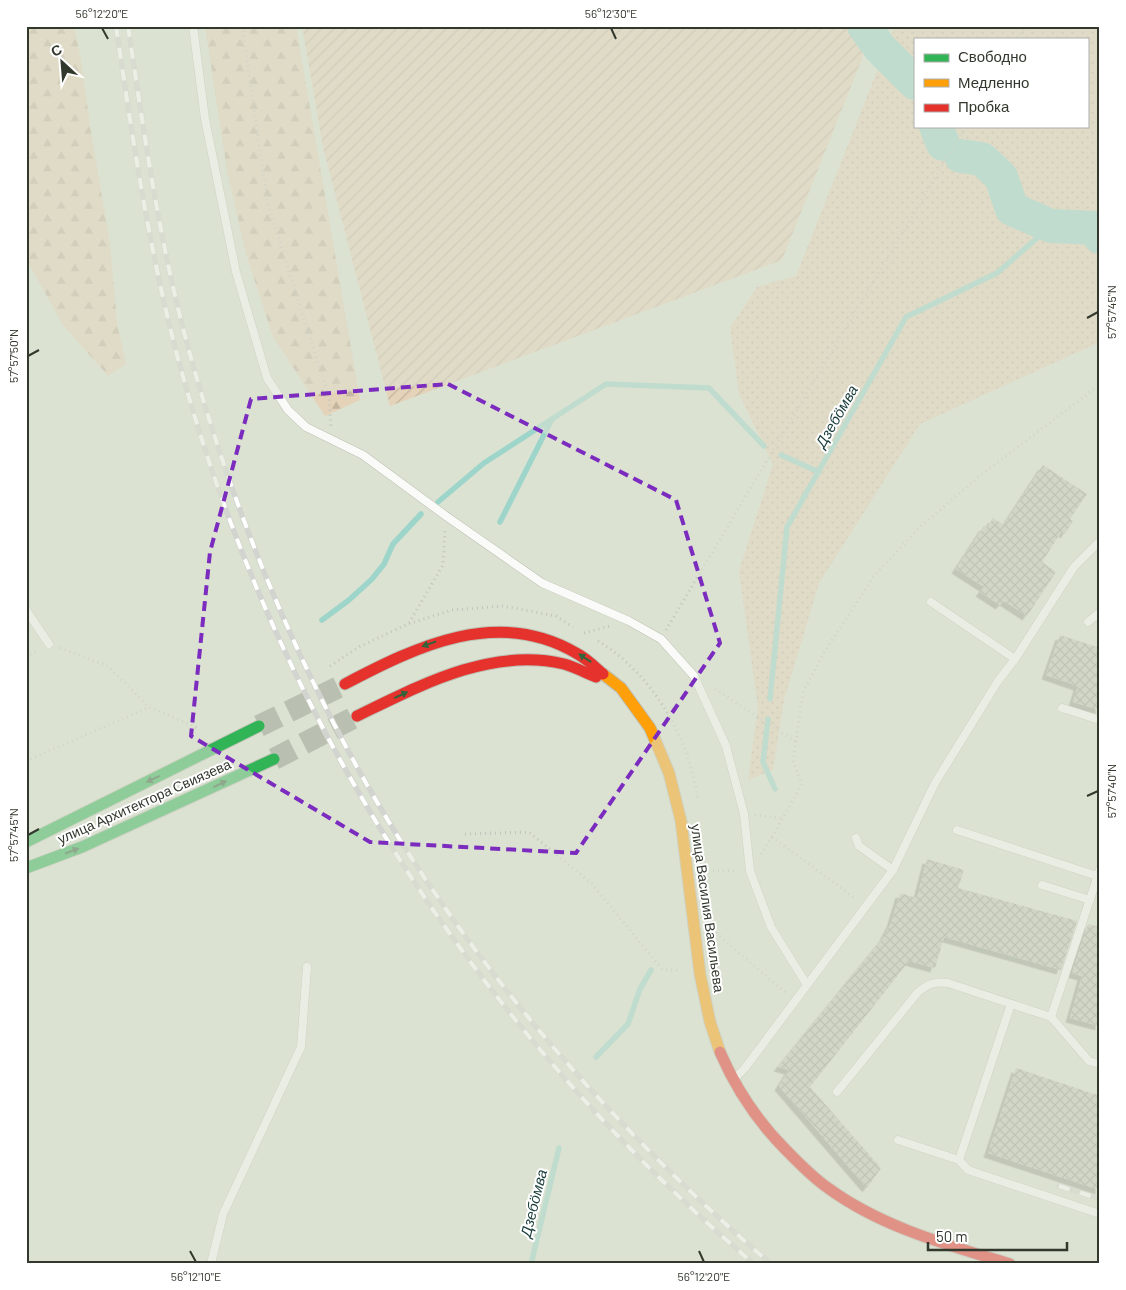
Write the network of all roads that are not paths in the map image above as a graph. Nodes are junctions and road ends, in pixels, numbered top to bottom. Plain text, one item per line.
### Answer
1 (193, 26) edge
2 (1100, 543) edge
3 (931, 602) dead end
4 (26, 610) edge
5 (1100, 612) edge
6 (1088, 622) dead end
7 (49, 644) road end
8 (1015, 658) junction
9 (345, 684) tunnel mouth
10 (634, 702) junction
11 (1062, 708) dead end
12 (357, 716) tunnel mouth
13 (1100, 720) edge
14 (259, 726) tunnel mouth
15 (274, 758) tunnel mouth
16 (957, 830) dead end
17 (856, 838) dead end
18 (26, 842) edge
19 (26, 868) edge
20 (893, 870) junction
21 (1099, 873) edge
22 (1042, 885) dead end
23 (1090, 900) junction
24 (307, 968) dead end
25 (807, 985) junction
26 (1011, 1004) junction
27 (1050, 1017) junction
28 (1100, 1064) edge
29 (734, 1080) junction
30 (837, 1092) dead end
31 (898, 1140) dead end
32 (959, 1160) junction
33 (1100, 1214) edge
34 (211, 1264) edge
35 (1010, 1264) edge

1 - 25 lane
2 - 8 lane
3 - 8 lane
4 - 7 lane
5 - 6 lane
8 - 20 lane
10 -> 9 main road, улица Василия Васильева
12 -> 10 main road, улица Василия Васильева
10 - 29 main road, улица Василия Васильева
11 - 13 lane
14 -> 18 main road, улица Архитектора Свиязева
19 -> 15 main road, улица Архитектора Свиязева
16 - 21 lane
17 - 20 lane
20 - 25 lane
21 - 23 lane
22 - 23 lane
23 - 27 lane
24 - 34 lane
25 - 29 lane
26 - 27 lane
26 - 30 lane
26 - 32 lane
27 - 28 lane
29 - 35 main road, улица Василия Васильева
31 - 32 lane
32 - 33 lane

